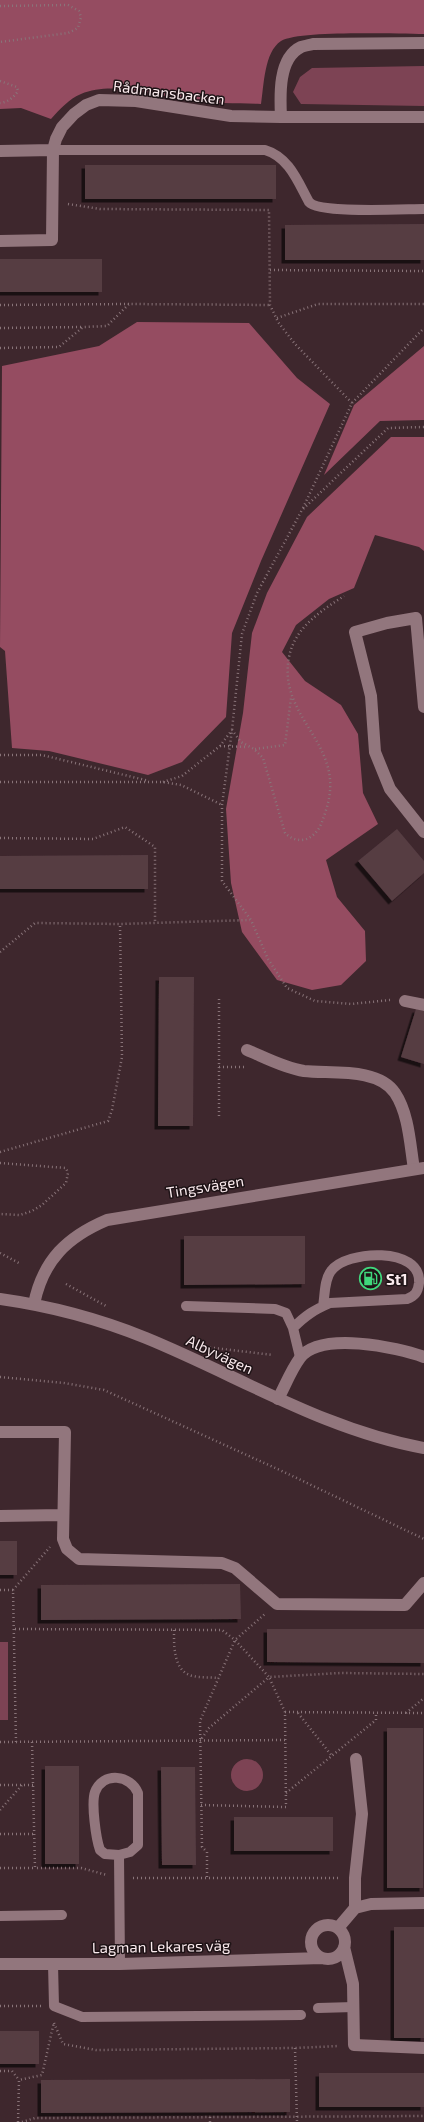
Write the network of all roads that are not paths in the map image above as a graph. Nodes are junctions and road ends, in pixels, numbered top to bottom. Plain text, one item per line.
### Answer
1 (424, 43) edge
2 (281, 117) junction
3 (424, 117) edge
4 (53, 150) junction
5 (0, 151) edge
6 (424, 209) edge
7 (0, 241) edge
8 (424, 707) edge
9 (424, 832) edge
10 (405, 1001) road end
11 (424, 1005) edge
12 (247, 1050) road end
13 (419, 1169) edge
14 (0, 1299) edge
15 (34, 1304) junction
16 (186, 1306) dead end
17 (322, 1306) junction
18 (293, 1328) junction
19 (300, 1357) junction
20 (424, 1357) edge
21 (278, 1399) junction
22 (0, 1432) edge
23 (424, 1448) edge
24 (0, 1516) edge
25 (62, 1516) junction
26 (424, 1583) edge
27 (356, 1759) dead end
28 (119, 1855) junction
29 (424, 1904) edge
30 (355, 1908) junction
31 (0, 1916) edge
32 (62, 1916) dead end
33 (338, 1928) junction
34 (344, 1947) junction
35 (322, 1958) junction
36 (0, 1964) edge
37 (54, 1964) junction
38 (120, 1964) junction
39 (318, 2008) dead end
40 (354, 2008) junction
41 (301, 2015) dead end
42 (424, 2048) edge

1 - 2 street
2 - 3 street, Rådmansbacken
2 - 4 street, Rådmansbacken
4 - 5 street
4 - 6 lane
4 - 7 street, Rådmansbacken
8 - 9 street
10 - 11 street
12 - 13 street
13 - 15 street, Tingsvägen
14 - 15 street, Albyvägen
15 - 21 street, Albyvägen
16 - 18 lane
17 - 17 lane
17 - 18 lane
18 - 19 lane
19 - 20 street
19 - 21 street
21 - 23 street, Albyvägen
22 - 25 street
24 - 25 street
25 - 26 street
27 - 30 street
28 - 28 lane
28 - 38 lane
29 - 30 street
30 - 33 street
31 - 32 lane
33 - 34 street
33 - 35 street
34 - 35 street
34 - 40 street
35 - 38 street, Lagman Lekares väg
36 - 37 street, Lagman Lekares väg
37 - 38 street, Lagman Lekares väg
37 - 41 lane
39 - 40 lane
40 - 42 street

